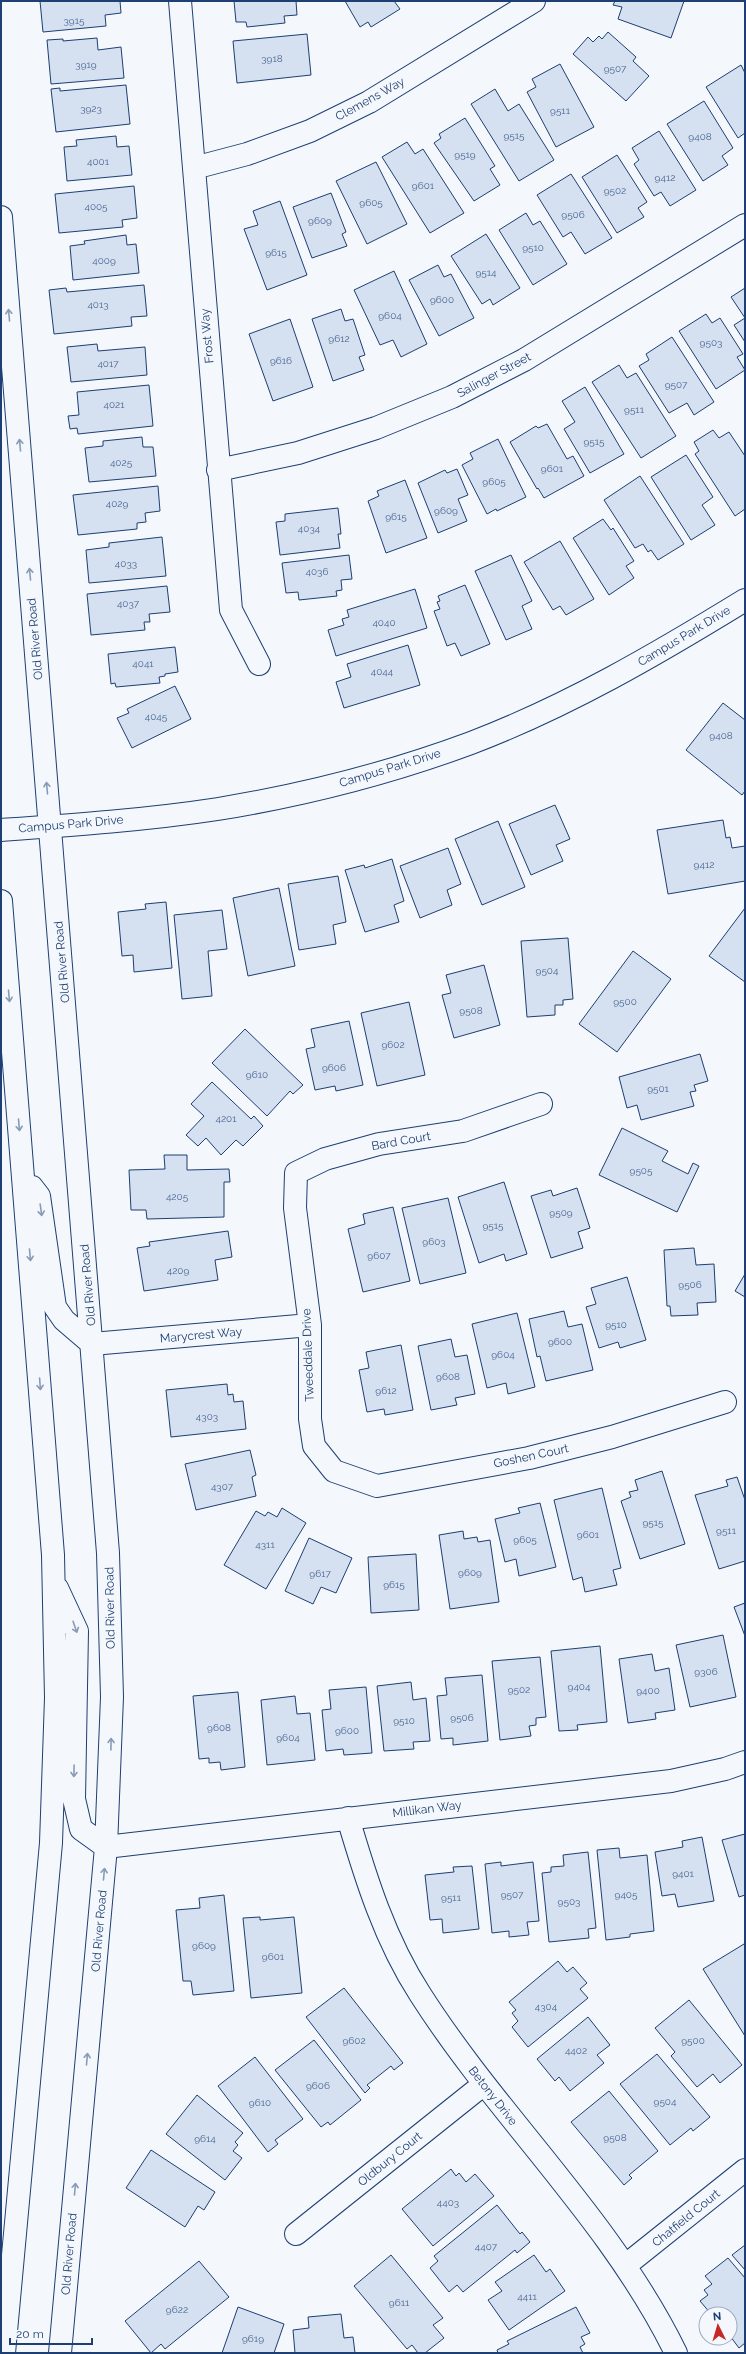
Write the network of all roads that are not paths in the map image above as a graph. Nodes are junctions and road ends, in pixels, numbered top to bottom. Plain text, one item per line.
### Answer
1 (180, 1) edge
2 (534, 1) edge
3 (194, 168) junction
4 (1, 217) edge
5 (745, 224) edge
6 (218, 470) junction
7 (745, 600) edge
8 (259, 664) dead end
9 (50, 826) junction
10 (1, 830) edge
11 (1, 901) edge
12 (541, 1104) dead end
13 (23, 1176) junction
14 (295, 1208) joint
15 (310, 1325) junction
16 (92, 1344) junction
17 (725, 1402) dead end
18 (334, 1471) joint
19 (54, 1579) junction
20 (745, 1762) edge
21 (348, 1818) junction
22 (106, 1847) junction
23 (484, 2084) junction
24 (745, 2170) edge
25 (296, 2234) dead end
26 (626, 2265) junction
27 (4, 2353) edge
28 (60, 2353) edge
29 (676, 2353) edge

1 - 3 street, Frost Way
2 - 3 street, Clemens Way
3 - 6 street, Frost Way
9 -> 4 street, Old River Road
5 - 6 street, Salinger Street
6 - 8 street, Frost Way
7 - 9 street, Campus Park Drive
9 - 10 street, Campus Park Drive
9 - 16 street, Old River Road
11 -> 13 street
12 - 14 street, Bard Court
13 -> 16 street
13 -> 19 street
14 - 15 street, Tweeddale Drive
15 - 16 street, Marycrest Way
15 - 18 street, Tweeddale Drive
22 -> 16 street, Old River Road
17 - 18 street, Goshen Court
19 -> 22 street
19 - 27 street
20 - 21 street, Millikan Way
21 - 22 street, Millikan Way
21 - 23 street, Betony Drive
28 -> 22 street, Old River Road
23 - 25 street, Oldbury Court
23 - 26 street, Betony Drive
24 - 26 street, Chatfield Court
26 - 29 street, Betony Drive

